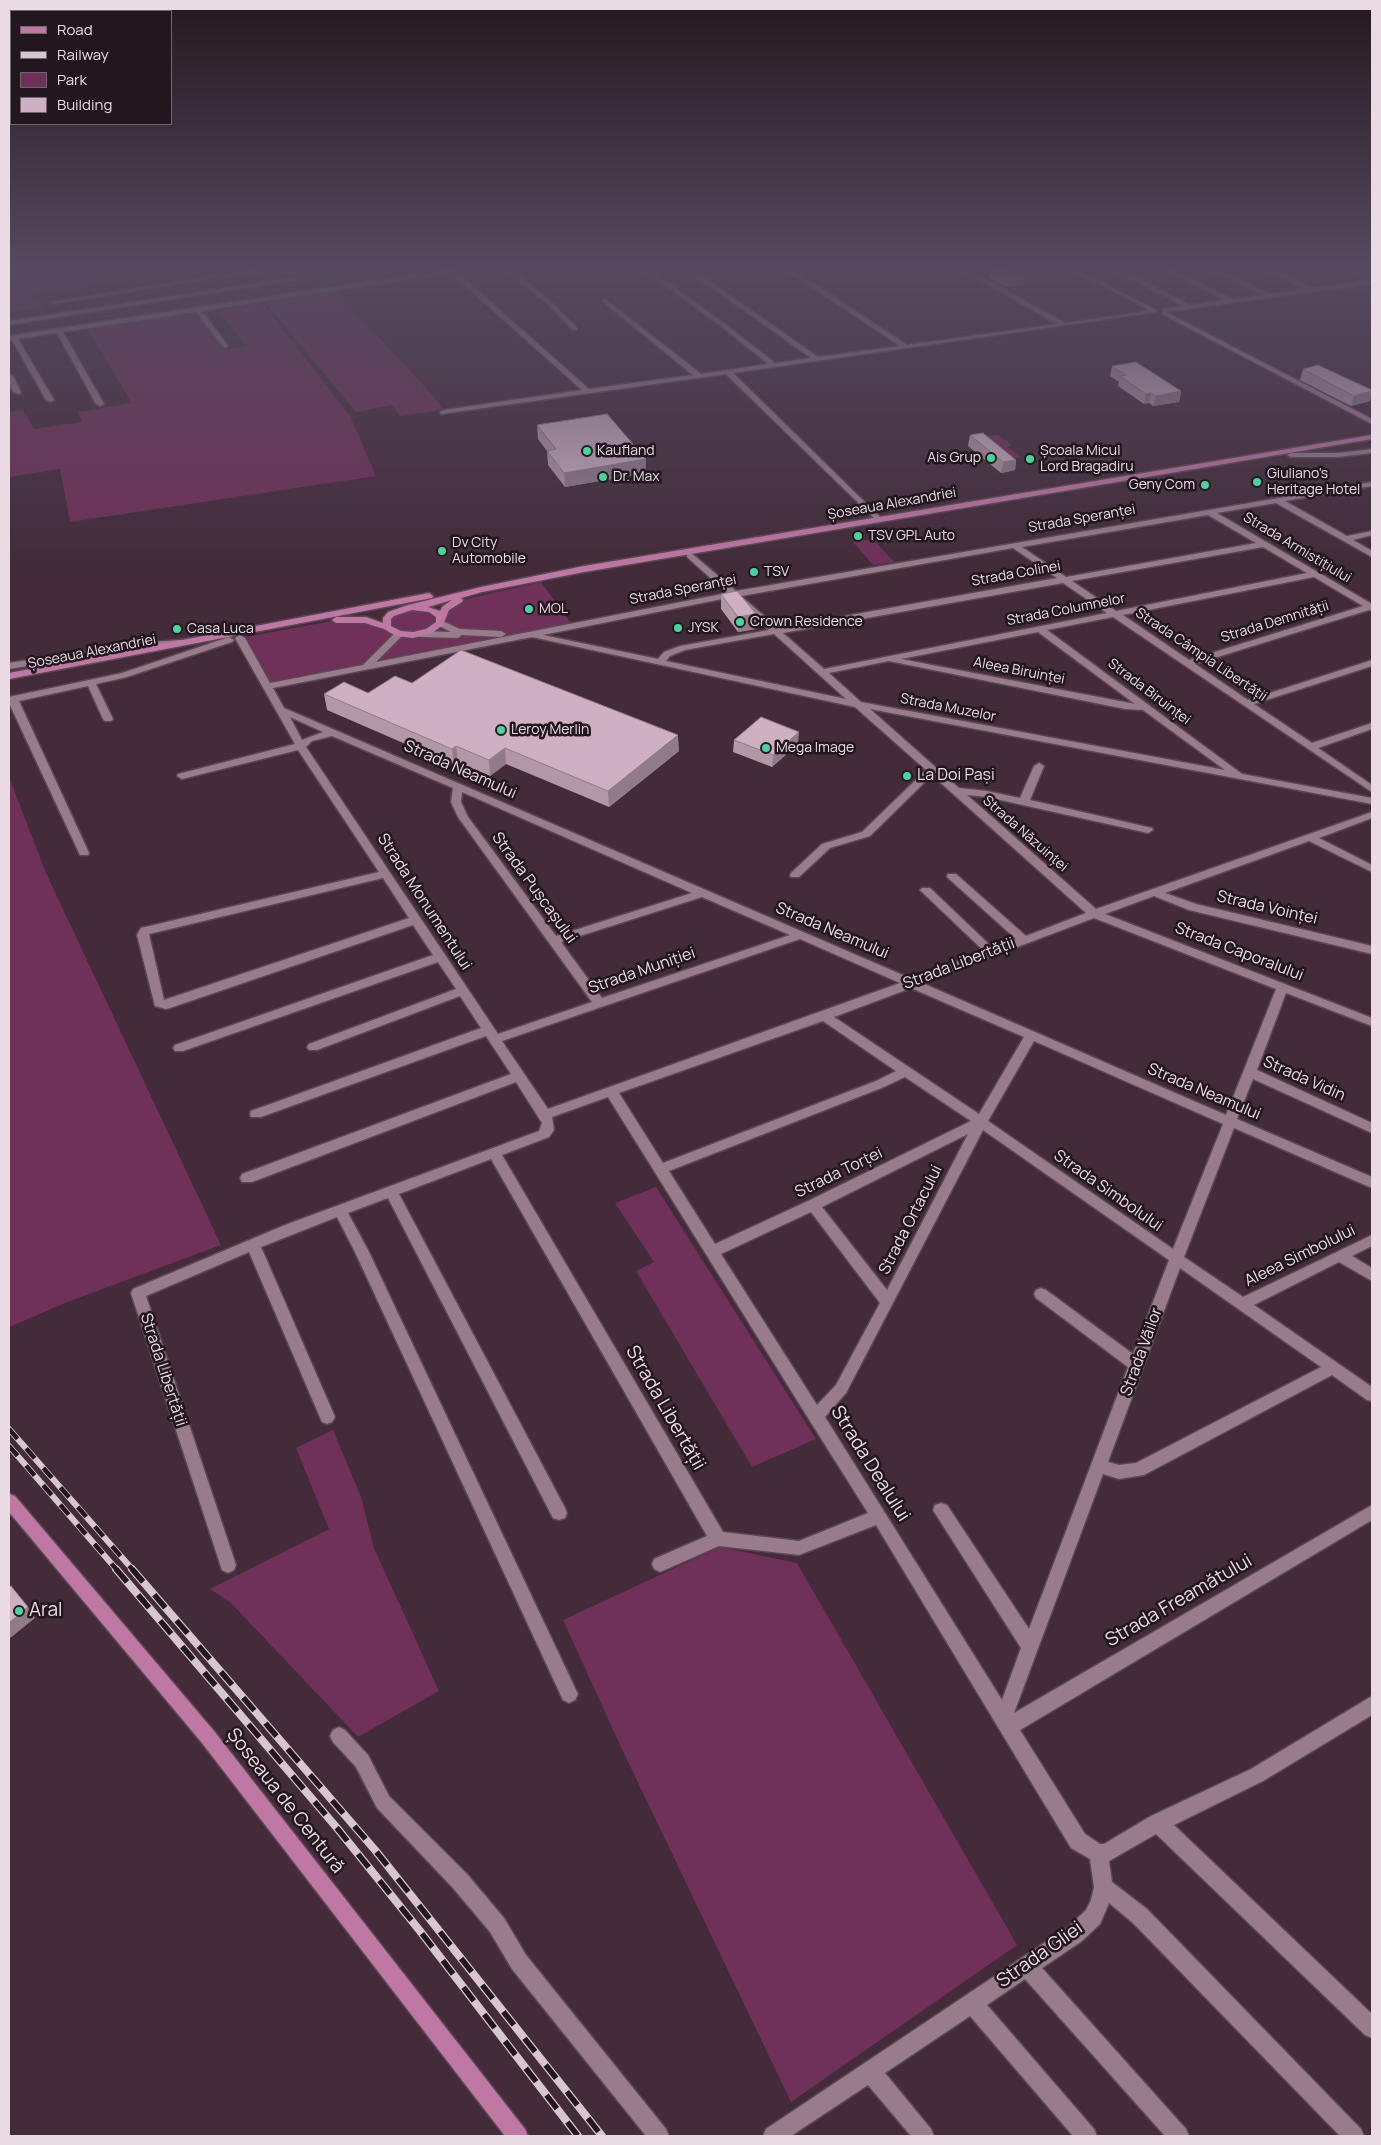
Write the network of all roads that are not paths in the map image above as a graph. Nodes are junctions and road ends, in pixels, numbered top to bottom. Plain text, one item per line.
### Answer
1 (31, 370) edge
2 (81, 370) edge
3 (564, 370) edge
4 (692, 370) edge
5 (733, 370) edge
6 (1272, 370) edge
7 (726, 371) junction
8 (698, 375) junction
9 (9, 376) edge
10 (586, 391) junction
11 (17, 392) dead end
12 (50, 400) dead end
13 (100, 404) dead end
14 (444, 412) dead end
15 (1372, 422) edge
16 (1372, 437) edge
17 (1372, 442) edge
18 (1372, 451) edge
19 (1292, 455) junction
20 (1372, 484) edge
21 (1276, 500) junction
22 (1208, 512) junction
23 (878, 520) junction
24 (1372, 533) edge
25 (1345, 539) junction
26 (1264, 544) junction
27 (1014, 545) junction
28 (1372, 554) edge
29 (690, 555) junction
30 (584, 569) junction
31 (1316, 574) junction
32 (1064, 579) junction
33 (735, 594) junction
34 (417, 607) junction
35 (1371, 608) edge
36 (398, 610) junction
37 (1116, 614) junction
38 (440, 620) junction
39 (387, 626) junction
40 (1040, 629) junction
41 (253, 630) junction
42 (774, 631) junction
43 (400, 634) junction
44 (420, 634) junction
45 (520, 635) junction
46 (240, 638) junction
47 (229, 640) junction
48 (180, 643) junction
49 (886, 659) junction
50 (660, 662) junction
51 (1190, 663) junction
52 (1372, 663) edge
53 (368, 665) junction
54 (9, 666) edge
55 (821, 672) junction
56 (9, 676) edge
57 (9, 682) edge
58 (91, 683) junction
59 (266, 686) junction
60 (11, 700) edge
61 (1248, 703) junction
62 (856, 704) junction
63 (1146, 707) junction
64 (279, 709) junction
65 (108, 719) dead end
66 (1372, 726) edge
67 (334, 733) junction
68 (301, 746) junction
69 (1311, 747) junction
70 (1039, 766) dead end
71 (931, 770) junction
72 (182, 776) dead end
73 (1242, 778) junction
74 (1361, 782) junction
75 (458, 787) junction
76 (1372, 790) edge
77 (954, 791) junction
78 (1342, 796) junction
79 (1372, 801) edge
80 (1024, 802) junction
81 (1372, 815) edge
82 (1148, 830) dead end
83 (1311, 838) junction
84 (84, 853) dead end
85 (1372, 869) edge
86 (386, 874) junction
87 (795, 875) dead end
88 (952, 876) dead end
89 (926, 890) dead end
90 (703, 893) junction
91 (1156, 893) junction
92 (1094, 914) junction
93 (416, 920) junction
94 (800, 935) junction
95 (1024, 940) junction
96 (552, 941) junction
97 (1372, 950) edge
98 (991, 952) junction
99 (440, 957) junction
100 (911, 982) junction
101 (1283, 986) junction
102 (463, 991) junction
103 (598, 1003) junction
104 (824, 1016) junction
105 (1372, 1022) edge
106 (492, 1034) junction
107 (1030, 1035) junction
108 (312, 1047) dead end
109 (179, 1048) dead end
110 (905, 1072) junction
111 (1250, 1072) junction
112 (519, 1076) junction
113 (611, 1091) junction
114 (256, 1114) dead end
115 (546, 1115) junction
116 (981, 1122) junction
117 (1231, 1122) junction
118 (1372, 1128) edge
119 (548, 1130) joint
120 (494, 1152) junction
121 (661, 1169) junction
122 (247, 1178) dead end
123 (1372, 1183) edge
124 (391, 1191) junction
125 (814, 1206) junction
126 (340, 1210) junction
127 (1372, 1240) edge
128 (253, 1244) junction
129 (712, 1252) junction
130 (1340, 1256) junction
131 (1176, 1260) junction
132 (1372, 1275) edge
133 (1041, 1294) dead end
134 (888, 1302) junction
135 (1242, 1304) junction
136 (1137, 1366) junction
137 (1333, 1368) junction
138 (1372, 1395) edge
139 (815, 1416) junction
140 (327, 1417) dead end
141 (1100, 1466) junction
142 (9, 1501) edge
143 (941, 1510) dead end
144 (1372, 1512) edge
145 (559, 1513) dead end
146 (879, 1516) junction
147 (718, 1539) junction
148 (660, 1564) dead end
149 (228, 1565) dead end
150 (1031, 1648) junction
151 (569, 1694) dead end
152 (1372, 1705) edge
153 (1006, 1724) junction
154 (340, 1736) dead end
155 (1158, 1823) junction
156 (1098, 1853) junction
157 (1103, 1886) junction
158 (1027, 1966) junction
159 (971, 2002) junction
160 (1372, 2028) edge
161 (870, 2070) junction
162 (518, 2136) edge
163 (659, 2136) edge
164 (773, 2136) edge
165 (924, 2136) edge
166 (1087, 2136) edge
167 (1179, 2136) edge
168 (1354, 2136) edge

1 - 12 street
2 - 13 street
3 - 10 street
4 - 8 street
5 - 7 street
6 - 15 street
7 - 8 street
7 - 23 street
8 - 10 street
9 - 11 street
10 - 14 street
16 - 23 main road, Șoseaua Alexandriei
17 - 19 main road, Șoseaua Alexandriei
18 - 19 street
19 - 29 main road, Șoseaua Alexandriei
20 - 21 street, Strada Speranței
21 - 22 street, Strada Speranței
21 - 25 street
22 - 26 street, Strada Armistițiului
22 - 27 street, Strada Speranței
23 - 30 main road, Șoseaua Alexandriei
24 - 25 street
25 - 28 street
26 - 31 street, Strada Armistițiului
26 - 32 street, Strada Colinei
27 - 32 street, Strada Câmpia Libertății
27 - 33 street, Strada Speranței
29 - 33 street, Strada Năzuinței
29 - 38 main road, Șoseaua Alexandriei
30 - 34 main road, Șoseaua Alexandriei
30 - 41 main road
31 - 35 street, Strada Armistițiului
31 - 37 street, Strada Columnelor
32 - 37 street, Strada Câmpia Libertății
32 - 42 street, Strada Colinei
33 - 42 street, Strada Năzuinței
33 - 45 street, Strada Speranței
34 - 36 main road, Șoseaua Alexandriei
34 - 38 main road
35 - 51 street, Strada Demnității
36 - 39 main road
36 - 41 main road
37 - 40 street, Strada Columnelor
37 - 51 street, Strada Câmpia Libertății
38 - 44 main road, Șoseaua Alexandriei
38 - 45 street
39 - 43 main road, Șoseaua Alexandriei
39 - 46 main road, Șoseaua Alexandriei
40 - 49 street, Strada Columnelor
40 - 63 street, Strada Biruinței
41 - 48 main road, Șoseaua Alexandriei
42 - 50 street, Strada Colinei
42 - 55 street, Strada Năzuinței
43 - 44 main road
43 - 53 street
44 - 45 street
45 - 50 street, Strada Muzelor
45 - 53 street, Strada Speranței
46 - 47 main road, Șoseaua Alexandriei
46 - 59 street, Strada Monumentului
47 - 57 main road, Șoseaua Alexandriei
47 - 58 street
48 - 54 street
48 - 56 main road, Șoseaua Alexandriei
49 - 55 street, Strada Columnelor
49 - 63 street, Aleea Biruinței
50 - 62 street, Strada Muzelor
51 - 61 street, Strada Câmpia Libertății
52 - 61 street
53 - 59 street, Strada Speranței
55 - 62 street, Strada Năzuinței
58 - 60 street
58 - 65 street
59 - 64 street, Strada Monumentului
60 - 84 street
61 - 69 street, Strada Câmpia Libertății
62 - 71 street, Strada Năzuinței
62 - 73 street, Strada Muzelor
63 - 73 street, Strada Biruinței
64 - 67 street, Strada Neamului
64 - 68 street, Strada Monumentului
66 - 69 street
67 - 68 street
67 - 75 street, Strada Neamului
68 - 72 street
68 - 86 street, Strada Monumentului
69 - 74 street, Strada Câmpia Libertății
70 - 80 street
71 - 77 street, Strada Năzuinței
71 - 87 street
73 - 78 street, Strada Muzelor
74 - 76 street, Strada Câmpia Libertății
74 - 78 street
75 - 90 street, Strada Neamului
75 - 96 street, Strada Pușcașului
77 - 80 street
77 - 92 street, Strada Năzuinței
78 - 79 street, Strada Muzelor
80 - 82 street
81 - 83 street, Strada Libertății
83 - 85 street
83 - 91 street, Strada Libertății
86 - 93 street, Strada Monumentului
86 - 93 street
88 - 95 street
89 - 98 street
90 - 94 street, Strada Neamului
90 - 96 street
91 - 92 street, Strada Libertății
91 - 97 street, Strada Voinței
92 - 95 street, Strada Libertății
92 - 101 street, Strada Caporalului
93 - 99 street, Strada Monumentului
94 - 100 street, Strada Neamului
94 - 103 street, Strada Muniției
95 - 98 street, Strada Libertății
96 - 103 street, Strada Pușcașului
98 - 100 street, Strada Libertății
99 - 102 street, Strada Monumentului
99 - 109 street
100 - 104 street, Strada Libertății
100 - 107 street, Strada Neamului
101 - 105 street, Strada Caporalului
101 - 111 street, Strada Văilor
102 - 106 street, Strada Monumentului
102 - 108 street
103 - 106 street, Strada Muniției
104 - 110 street, Strada Simbolului
104 - 113 street, Strada Libertății
106 - 112 street, Strada Monumentului
106 - 114 street, Strada Muniției
107 - 116 street, Strada Ortacului
107 - 117 street, Strada Neamului
110 - 116 street, Strada Simbolului
110 - 121 street
111 - 117 street, Strada Văilor
111 - 118 street, Strada Vidin
112 - 115 street, Strada Monumentului
112 - 122 street
113 - 115 street, Strada Libertății
113 - 121 street, Strada Dealului
115 - 119 street, Strada Monumentului
116 - 125 street, Strada Torței
116 - 131 street, Strada Simbolului
116 - 134 street, Strada Ortacului
117 - 123 street, Strada Neamului
117 - 131 street, Strada Văilor
119 - 120 street, Strada Libertății
120 - 124 street, Strada Libertății
120 - 147 street, Strada Libertății
121 - 129 street, Strada Dealului
124 - 126 street, Strada Libertății
124 - 145 street
125 - 129 street, Strada Torței
125 - 134 street
126 - 128 street, Strada Libertății
126 - 151 street
127 - 130 street, Aleea Simbolului
128 - 140 street
128 - 149 street, Strada Libertății
129 - 139 street, Strada Dealului
130 - 132 street
130 - 135 street, Aleea Simbolului
131 - 135 street, Strada Simbolului
131 - 136 street, Strada Văilor
133 - 136 street
134 - 139 street, Strada Ortacului
135 - 137 street, Strada Simbolului
136 - 141 street, Strada Văilor
137 - 138 street, Strada Simbolului
137 - 141 street
139 - 146 street, Strada Dealului
141 - 150 street, Strada Văilor
142 - 162 main road, Șoseaua de Centură
143 - 150 street
144 - 153 street, Strada Freamătului
146 - 147 street
146 - 153 street, Strada Dealului
147 - 148 street
150 - 153 street, Strada Văilor
152 - 155 street
153 - 156 street, Strada Dealului
154 - 163 street
155 - 156 street
155 - 160 street
156 - 157 street, Strada Gliei
157 - 158 street, Strada Gliei
157 - 168 street
158 - 159 street, Strada Gliei
158 - 167 street
159 - 161 street, Strada Gliei
159 - 166 street
161 - 164 street, Strada Gliei
161 - 165 street

